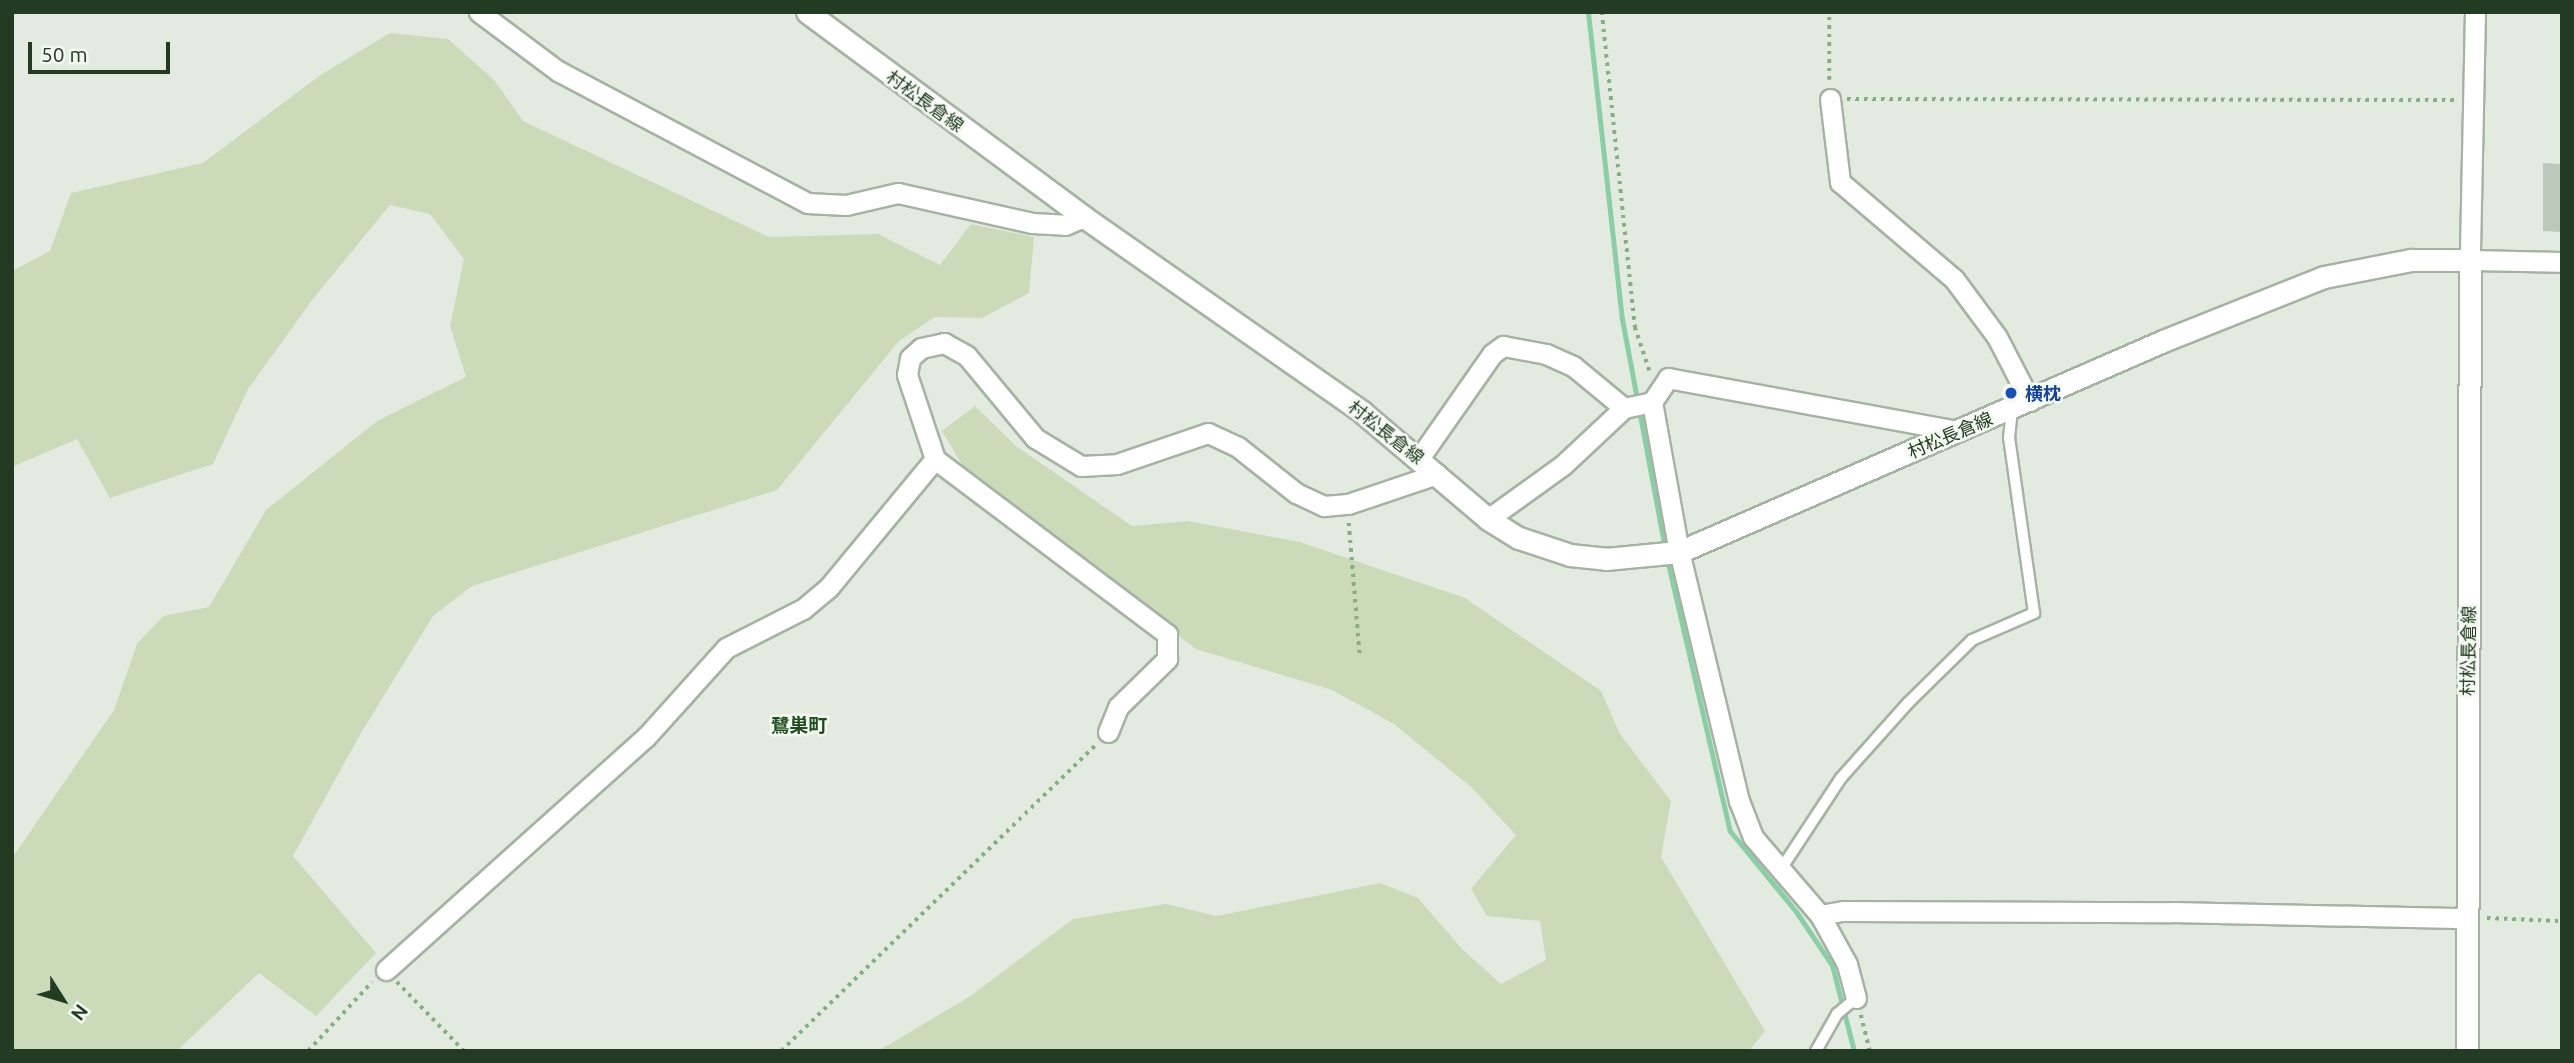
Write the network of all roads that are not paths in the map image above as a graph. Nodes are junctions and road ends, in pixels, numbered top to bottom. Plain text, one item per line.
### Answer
1 (478, 12) edge
2 (807, 12) edge
3 (2475, 12) edge
4 (1830, 99) road end
5 (1084, 216) junction
6 (2470, 260) junction
7 (2562, 262) edge
8 (1652, 402) junction
9 (2021, 405) junction
10 (1623, 408) junction
11 (1958, 431) junction
12 (1420, 457) junction
13 (935, 459) junction
14 (1437, 474) junction
15 (1488, 519) junction
16 (1679, 552) junction
17 (1108, 732) road end
18 (1781, 869) junction
19 (1820, 915) junction
20 (2468, 918) junction
21 (386, 970) road end
22 (1856, 998) joint
23 (1816, 1051) edge
24 (2467, 1051) edge

1 - 5 street
2 - 5 main road, 村松長倉線
3 - 6 street
4 - 9 street
5 - 12 main road, 村松長倉線
6 - 7 street
6 - 9 main road, 村松長倉線
6 - 20 main road, 村松長倉線
8 - 10 street
8 - 11 street
8 - 16 street
9 - 11 main road, 村松長倉線
9 - 18 lane
10 - 12 street
10 - 15 street
11 - 16 main road, 村松長倉線
12 - 14 main road, 村松長倉線
13 - 14 street
13 - 17 street
13 - 21 street
14 - 15 main road, 村松長倉線
15 - 16 main road, 村松長倉線
16 - 18 street
18 - 19 street
19 - 20 street
19 - 22 street
20 - 24 main road, 村松長倉線
22 - 23 lane

